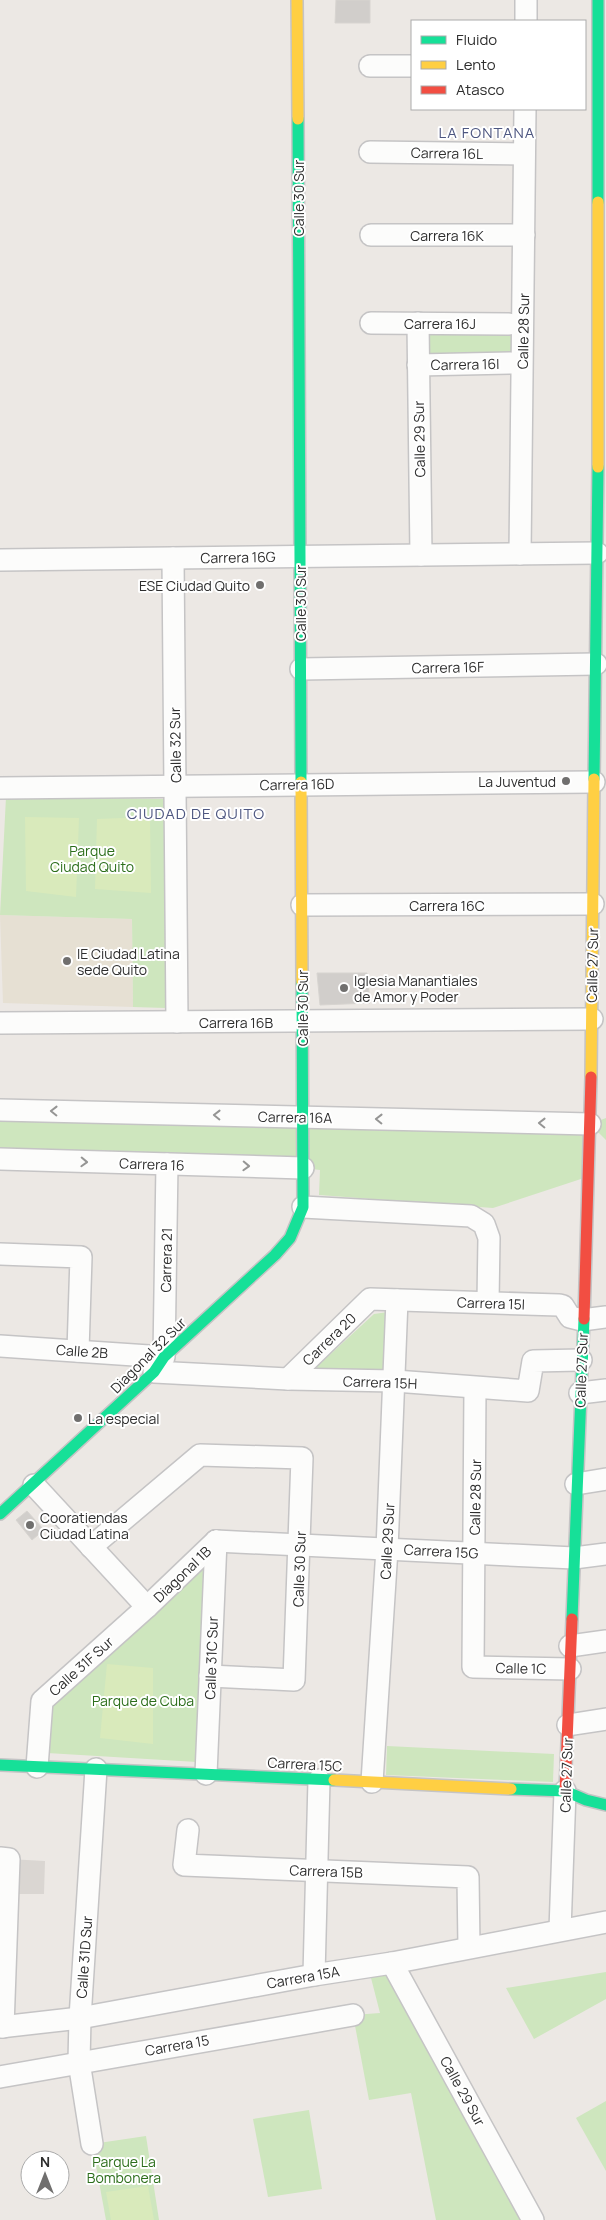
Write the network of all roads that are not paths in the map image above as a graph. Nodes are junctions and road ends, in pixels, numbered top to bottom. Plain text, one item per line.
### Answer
1 (297, 0) edge
2 (526, 0) edge
3 (598, 0) edge
4 (526, 20) edge
5 (370, 66) dead end
6 (411, 66) edge
7 (525, 110) edge
8 (370, 152) dead end
9 (524, 154) junction
10 (371, 234) dead end
11 (524, 234) junction
12 (371, 323) dead end
13 (418, 323) junction
14 (509, 324) dead end
15 (511, 363) dead end
16 (418, 364) junction
17 (597, 553) junction
18 (520, 554) junction
19 (421, 555) junction
20 (300, 556) junction
21 (173, 558) junction
22 (0, 560) edge
23 (596, 664) junction
24 (300, 669) junction
25 (594, 782) junction
26 (301, 784) junction
27 (175, 786) junction
28 (0, 788) edge
29 (593, 904) junction
30 (302, 905) junction
31 (592, 1019) junction
32 (302, 1021) junction
33 (177, 1022) junction
34 (0, 1023) edge
35 (0, 1110) edge
36 (303, 1117) junction
37 (590, 1124) junction
38 (590, 1156) junction
39 (0, 1159) edge
40 (167, 1164) junction
41 (601, 1165) dead end
42 (303, 1168) junction
43 (303, 1207) junction
44 (0, 1254) edge
45 (370, 1299) joint
46 (397, 1300) junction
47 (488, 1302) junction
48 (606, 1318) edge
49 (582, 1320) junction
50 (0, 1346) edge
51 (78, 1351) junction
52 (581, 1360) junction
53 (159, 1364) junction
54 (288, 1379) junction
55 (395, 1381) junction
56 (476, 1388) junction
57 (606, 1390) edge
58 (580, 1393) junction
59 (606, 1478) edge
60 (576, 1484) junction
61 (34, 1485) junction
62 (0, 1514) edge
63 (216, 1541) junction
64 (300, 1544) junction
65 (91, 1546) junction
66 (387, 1549) junction
67 (474, 1552) junction
68 (606, 1554) edge
69 (574, 1558) junction
70 (147, 1608) junction
71 (606, 1641) edge
72 (570, 1646) junction
73 (473, 1667) joint
74 (570, 1669) junction
75 (210, 1676) junction
76 (606, 1719) edge
77 (568, 1725) junction
78 (0, 1765) edge
79 (36, 1767) junction
80 (96, 1769) junction
81 (206, 1774) junction
82 (319, 1780) junction
83 (372, 1782) junction
84 (565, 1791) junction
85 (606, 1805) edge
86 (188, 1830) dead end
87 (4, 1858) edge
88 (317, 1870) junction
89 (606, 1922) edge
90 (560, 1930) junction
91 (469, 1947) junction
92 (392, 1963) junction
93 (314, 1975) junction
94 (353, 2015) dead end
95 (80, 2018) junction
96 (2, 2027) edge
97 (79, 2062) junction
98 (0, 2077) edge
99 (92, 2144) dead end
100 (533, 2220) edge

1 - 20 street, Calle 30 Sur
2 - 4 street
3 - 17 street, Calle 27 Sur
5 - 6 street
7 - 9 street, Calle 28 Sur
8 - 9 street, Carrera 16L
9 - 11 street, Calle 28 Sur
10 - 11 street, Carrera 16K
11 - 18 street, Calle 28 Sur
12 - 13 street, Carrera 16J
13 - 14 street, Carrera 16J
13 - 16 street, Calle 29 Sur
15 - 16 street, Carrera 16I
16 - 19 street, Calle 29 Sur
17 - 18 street, Carrera 16G
17 - 23 street, Calle 27 Sur
18 - 19 street, Carrera 16G
19 - 20 street, Carrera 16G
20 - 21 street, Carrera 16G
20 - 24 street, Calle 30 Sur
21 - 22 street, Carrera 16G
21 - 27 street, Calle 32 Sur
23 - 24 street, Carrera 16F
23 - 25 street, Calle 27 Sur
24 - 26 street, Calle 30 Sur
25 - 26 street, Carrera 16D
25 - 29 street, Calle 27 Sur
26 - 27 street, Carrera 16D
26 - 30 street, Calle 30 Sur
27 - 28 street, Carrera 16D
27 - 33 street, Calle 32 Sur
29 - 30 street, Carrera 16C
29 - 31 street, Calle 27 Sur
30 - 32 street, Calle 30 Sur
31 - 32 street, Carrera 16B
31 - 37 street, Calle 27 Sur
32 - 33 street, Carrera 16B
32 - 36 street, Calle 30 Sur
33 - 34 street, Carrera 16B
36 -> 35 street, Carrera 16A
37 -> 36 street, Carrera 16A
36 - 42 street, Calle 30 Sur
37 - 38 street, Calle 27 Sur
38 - 41 street
38 - 49 street, Calle 27 Sur
39 -> 40 street, Carrera 16
40 -> 42 street, Carrera 16
40 - 53 street, Carrera 21
42 - 43 street, Calle 30 Sur
43 - 47 street
43 - 53 street, Diagonal 32 Sur
44 - 51 street
45 - 46 street, Carrera 15I
45 - 54 street, Carrera 20
46 - 47 street, Carrera 15I
46 - 55 street, Calle 29 Sur
47 - 49 street, Carrera 15I
48 - 49 street
49 - 52 street, Calle 27 Sur
50 - 51 street, Calle 2B
51 - 53 street, Calle 2B
52 - 56 street, Carrera 15H
52 - 58 street, Calle 27 Sur
53 - 54 street, Carrera 15H
53 - 61 street, Diagonal 32 Sur
54 - 55 street, Carrera 15H
55 - 56 street, Carrera 15H
55 - 66 street, Calle 29 Sur
56 - 67 street, Calle 28 Sur
57 - 58 street
58 - 60 street, Calle 27 Sur
59 - 60 street
60 - 69 street, Calle 27 Sur
61 - 62 street, Diagonal 32 Sur
61 - 65 street
63 - 64 street, Carrera 15G
63 - 70 street, Diagonal 1B
63 - 75 street, Calle 31C Sur
64 - 65 street, Calle 30 Sur
64 - 66 street, Carrera 15G
64 - 75 street, Calle 30 Sur
65 - 70 street
66 - 67 street, Carrera 15G
66 - 83 street, Calle 29 Sur
67 - 69 street, Carrera 15G
67 - 73 street, Calle 28 Sur
68 - 69 street, Carrera 15G
69 - 72 street, Calle 27 Sur
70 - 79 street, Calle 31F Sur
71 - 72 street
72 - 74 street, Calle 27 Sur
73 - 74 street, Calle 1C
74 - 77 street, Calle 27 Sur
75 - 81 street, Calle 31C Sur
76 - 77 street
77 - 84 street, Calle 27 Sur
78 - 79 street, Carrera 15C
79 - 80 street, Carrera 15C
80 - 81 street, Carrera 15C
80 - 95 street, Calle 31D Sur
81 - 82 street, Carrera 15C
82 - 83 street, Carrera 15C
82 - 88 street
83 - 84 street, Carrera 15C
84 - 85 street, Carrera 15C
84 - 90 street, Calle 27 Sur
86 - 88 street, Carrera 15B
87 - 96 street
88 - 91 street, Carrera 15B
88 - 93 street
89 - 90 street, Carrera 15A
90 - 91 street, Carrera 15A
91 - 92 street, Carrera 15A
92 - 93 street, Carrera 15A
92 - 100 street, Calle 29 Sur
93 - 95 street, Carrera 15A
94 - 97 street, Carrera 15
95 - 96 street, Carrera 15A
95 - 97 street, Calle 31D Sur
97 - 98 street, Carrera 15
97 - 99 street, Calle 31D Sur

